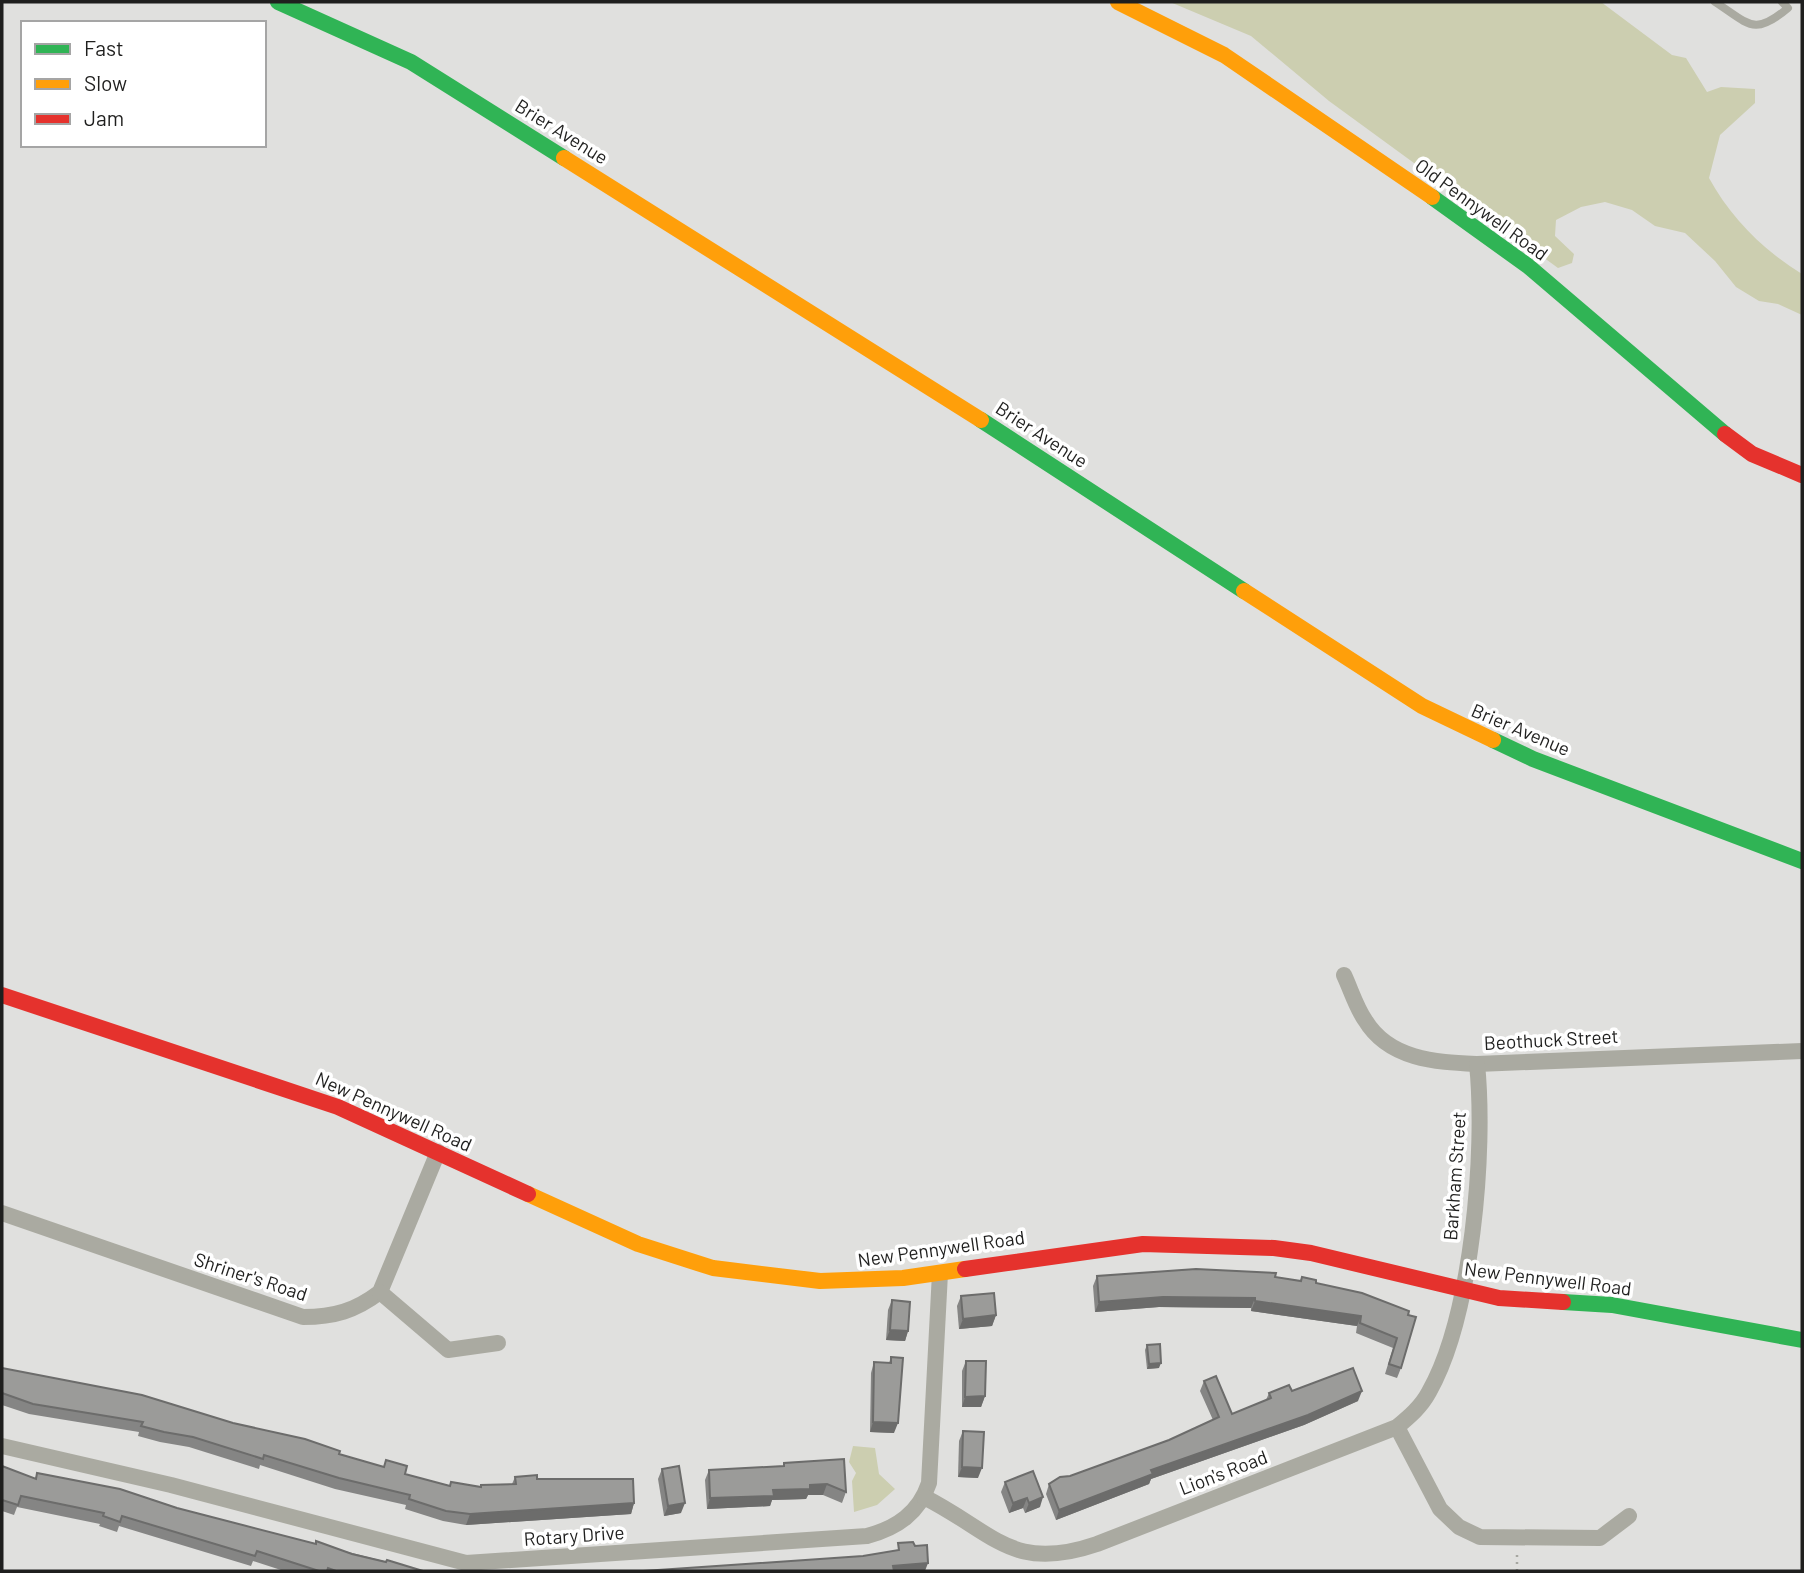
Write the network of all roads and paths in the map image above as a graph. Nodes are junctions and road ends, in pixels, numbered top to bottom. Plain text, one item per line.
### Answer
1 (278, 2) edge
2 (1118, 2) edge
3 (1716, 2) edge
4 (1782, 2) edge
5 (1802, 475) edge
6 (1802, 860) edge
7 (1344, 975) dead end
8 (2, 995) edge
9 (1802, 1051) edge
10 (1477, 1064) junction
11 (438, 1152) junction
12 (2, 1213) edge
13 (940, 1273) junction
14 (1462, 1290) junction
15 (380, 1292) junction
16 (1802, 1340) edge
17 (498, 1343) dead end
18 (1396, 1427) junction
19 (2, 1446) edge
20 (924, 1497) junction
21 (1629, 1516) dead end
22 (1517, 1555) dead end
23 (1517, 1571) edge

1 - 6 street, Brier Avenue
2 - 5 street, Old Pennywell Road
3 - 4 lane
7 - 10 street, Beothuck Street
8 - 11 street, New Pennywell Road
9 - 10 street, Beothuck Street
10 - 14 street, Barkham Street
11 - 13 street, New Pennywell Road
11 - 15 street
12 - 15 street, Shriner's Road
13 - 14 street, New Pennywell Road
13 - 20 street
14 - 16 street, New Pennywell Road
14 - 18 street, Lion's Road
15 - 17 street
18 - 20 street, Lion's Road
18 - 21 street
19 - 20 street, Rotary Drive
22 - 23 path

